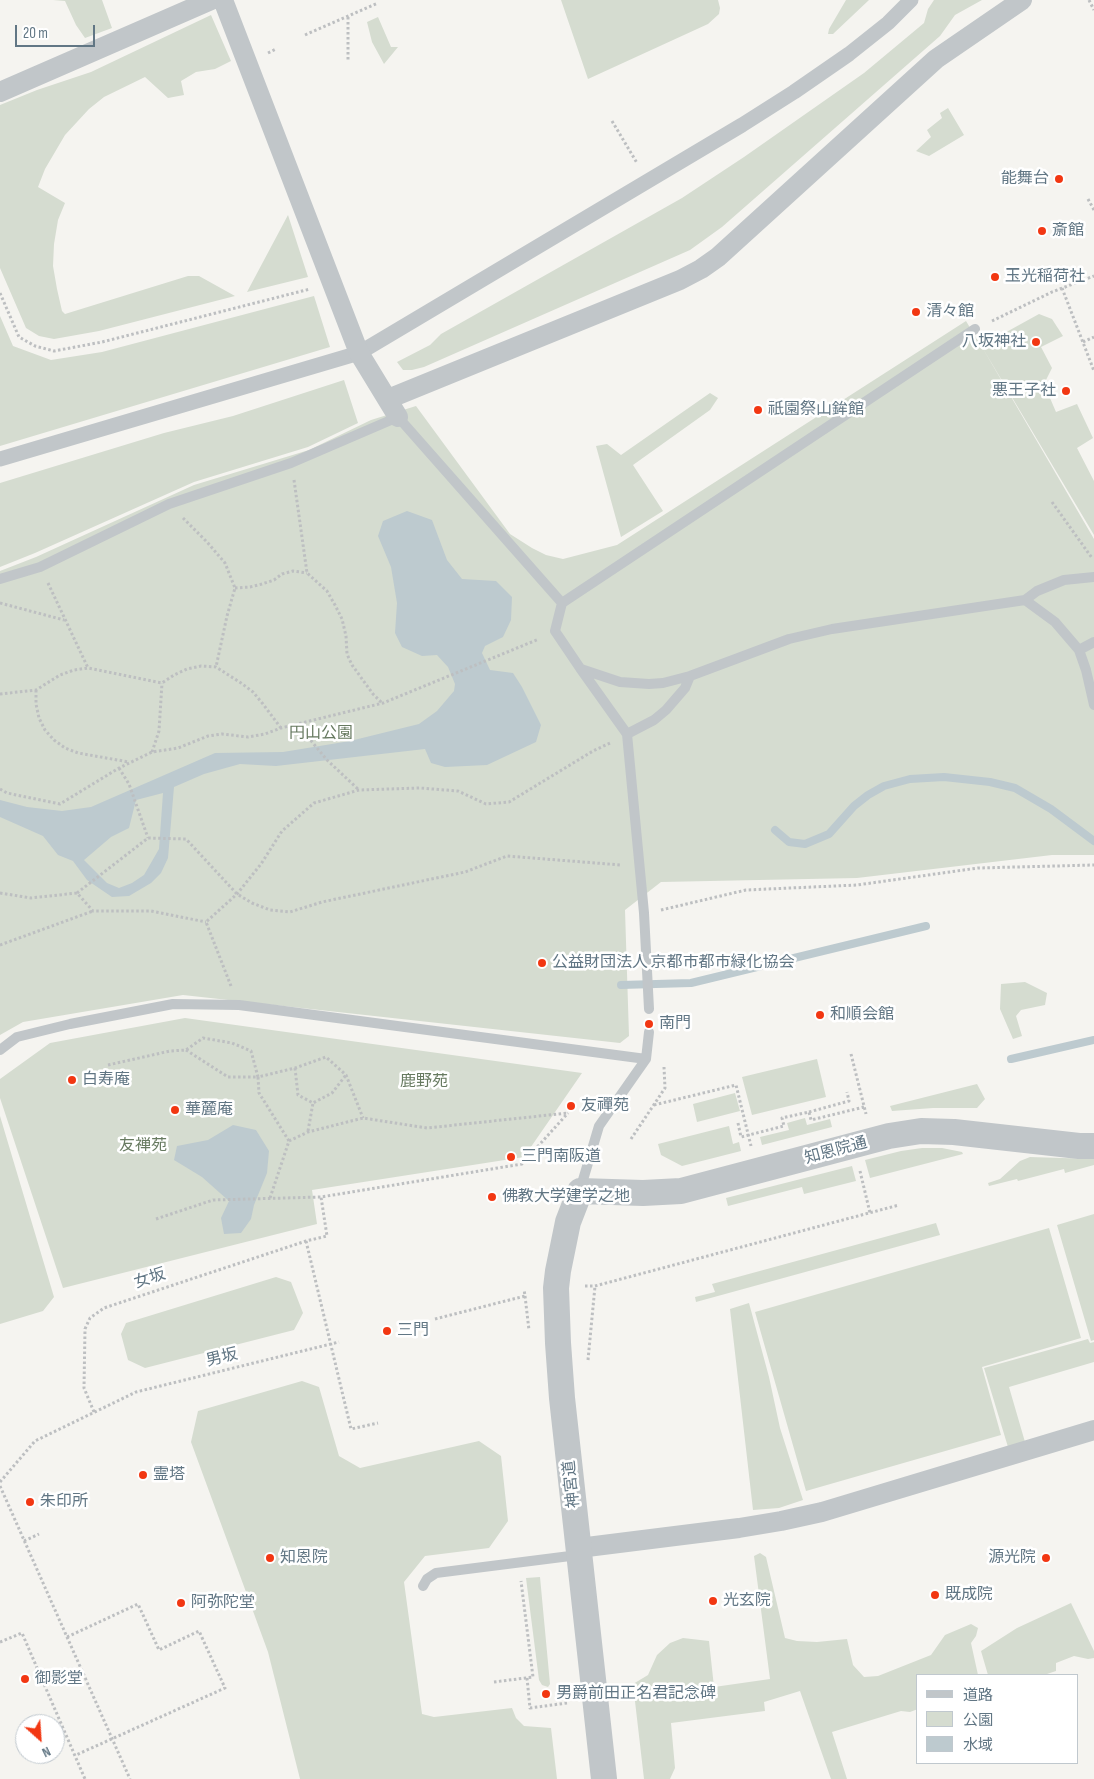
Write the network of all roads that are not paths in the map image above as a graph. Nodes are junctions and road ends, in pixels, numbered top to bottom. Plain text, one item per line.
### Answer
1 (211, 0) edge
2 (223, 0) edge
3 (911, 0) edge
4 (1022, 0) edge
5 (0, 92) edge
6 (975, 329) road end
7 (359, 353) junction
8 (388, 399) junction
9 (398, 418) junction
10 (0, 459) edge
11 (1094, 577) edge
12 (0, 579) edge
13 (1025, 600) junction
14 (562, 603) junction
15 (1094, 642) edge
16 (1079, 650) junction
17 (580, 668) junction
18 (690, 676) junction
19 (1094, 705) edge
20 (627, 734) junction
21 (649, 1009) dead end
22 (649, 1032) dead end
23 (0, 1050) edge
24 (646, 1059) junction
25 (1094, 1146) edge
26 (580, 1191) junction
27 (1094, 1430) edge
28 (579, 1552) junction
29 (423, 1586) dead end
30 (604, 1779) edge

1 - 5 street
2 - 7 street
3 - 7 street
4 - 8 street
6 - 14 lane
7 - 8 street
7 - 10 street
8 - 9 street
9 - 12 lane
9 - 14 lane
11 - 13 lane
13 - 16 lane
13 - 18 lane
14 - 17 lane
15 - 16 lane
16 - 19 lane
17 - 18 lane
17 - 20 lane
18 - 20 lane
20 - 21 lane
22 - 24 lane
23 - 24 lane
24 - 26 lane
25 - 26 street, 知恩院通
26 - 28 street, 神宮道
27 - 28 street
28 - 29 lane
28 - 30 street, 神宮道

